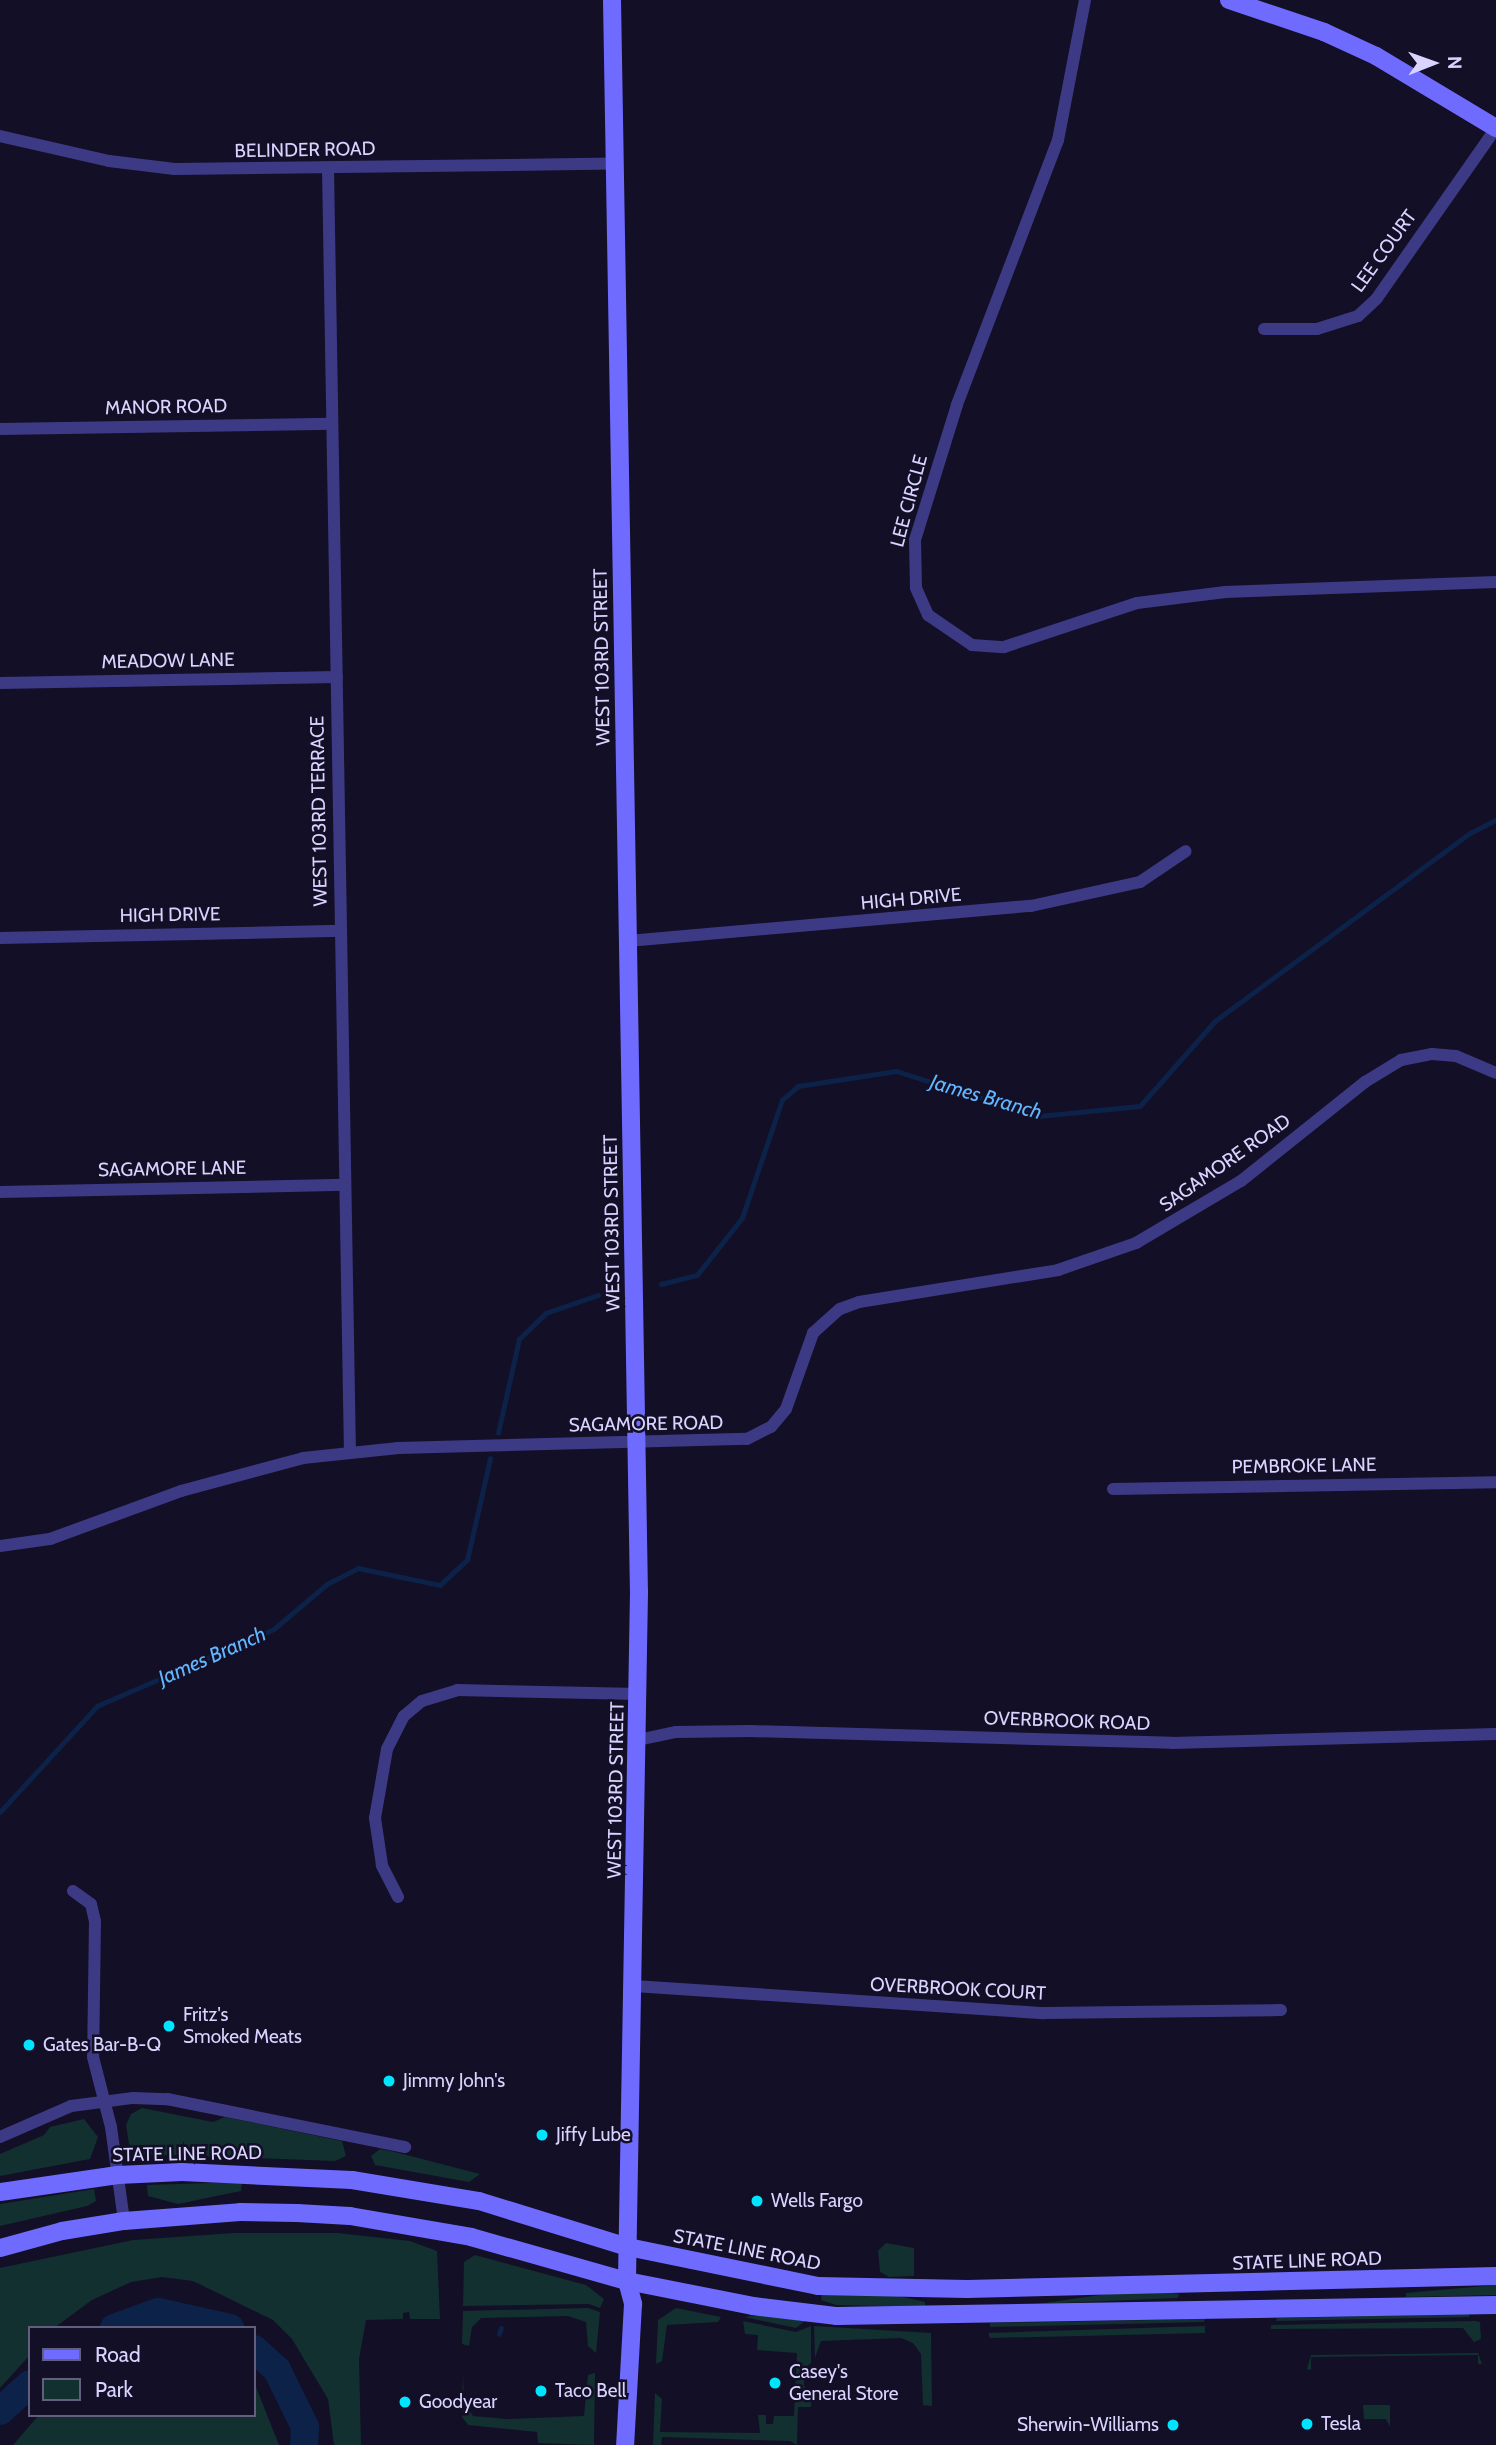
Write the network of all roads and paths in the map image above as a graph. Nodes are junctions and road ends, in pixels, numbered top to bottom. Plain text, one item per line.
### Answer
1 (612, 0) edge
2 (1085, 0) edge
3 (1230, 0) edge
4 (1496, 128) edge
5 (0, 136) edge
6 (615, 164) junction
7 (328, 169) junction
8 (1264, 329) dead end
9 (332, 424) junction
10 (0, 429) edge
11 (1496, 582) edge
12 (337, 677) junction
13 (0, 683) edge
14 (1186, 851) dead end
15 (341, 931) junction
16 (0, 938) edge
17 (628, 941) junction
18 (1496, 1073) edge
19 (345, 1185) junction
20 (0, 1192) edge
21 (637, 1443) junction
22 (350, 1453) junction
23 (1496, 1482) edge
24 (1113, 1489) dead end
25 (0, 1546) edge
26 (638, 1693) junction
27 (1496, 1734) edge
28 (638, 1740) junction
29 (73, 1891) dead end
30 (398, 1896) dead end
31 (634, 1986) junction
32 (1281, 2010) dead end
33 (104, 2101) junction
34 (0, 2137) edge
35 (405, 2147) dead end
36 (118, 2175) junction
37 (0, 2192) edge
38 (124, 2221) junction
39 (628, 2246) junction
40 (0, 2248) edge
41 (1496, 2276) edge
42 (627, 2281) junction
43 (1496, 2305) edge
44 (625, 2445) edge

1 - 6 main road, WEST 103RD STREET
2 - 11 street, LEE CIRCLE
3 - 4 main road
4 - 8 street, LEE COURT
5 - 7 street, BELINDER ROAD
6 - 7 street, BELINDER ROAD
6 - 17 main road, WEST 103RD STREET
7 - 9 street, WEST 103RD TERRACE
9 - 10 street, MANOR ROAD
9 - 12 street, WEST 103RD TERRACE
12 - 13 street, MEADOW LANE
12 - 15 street, WEST 103RD TERRACE
14 - 17 street, HIGH DRIVE
15 - 16 street, HIGH DRIVE
15 - 19 street, WEST 103RD TERRACE
17 - 21 main road, WEST 103RD STREET
18 - 21 street, SAGAMORE ROAD
19 - 20 street, SAGAMORE LANE
19 - 22 street, WEST 103RD TERRACE
21 - 22 street, SAGAMORE ROAD
21 - 26 main road, WEST 103RD STREET
22 - 25 street, SAGAMORE ROAD
23 - 24 street, PEMBROKE LANE
26 - 28 main road, WEST 103RD STREET
26 - 30 street
27 - 28 street, OVERBROOK ROAD
28 - 31 main road, WEST 103RD STREET
29 - 33 street
31 - 32 street, OVERBROOK COURT
31 - 39 main road, WEST 103RD STREET
33 - 34 street, STATE LINE ROAD
33 - 35 street, STATE LINE ROAD
33 - 36 street
36 - 37 main road, STATE LINE ROAD
36 - 38 street
36 - 39 main road, STATE LINE ROAD
38 - 40 main road
38 - 42 main road
39 - 41 main road, STATE LINE ROAD
39 - 42 main road, WEST 103RD STREET
42 - 43 main road
42 - 44 main road, WEST 103RD STREET

